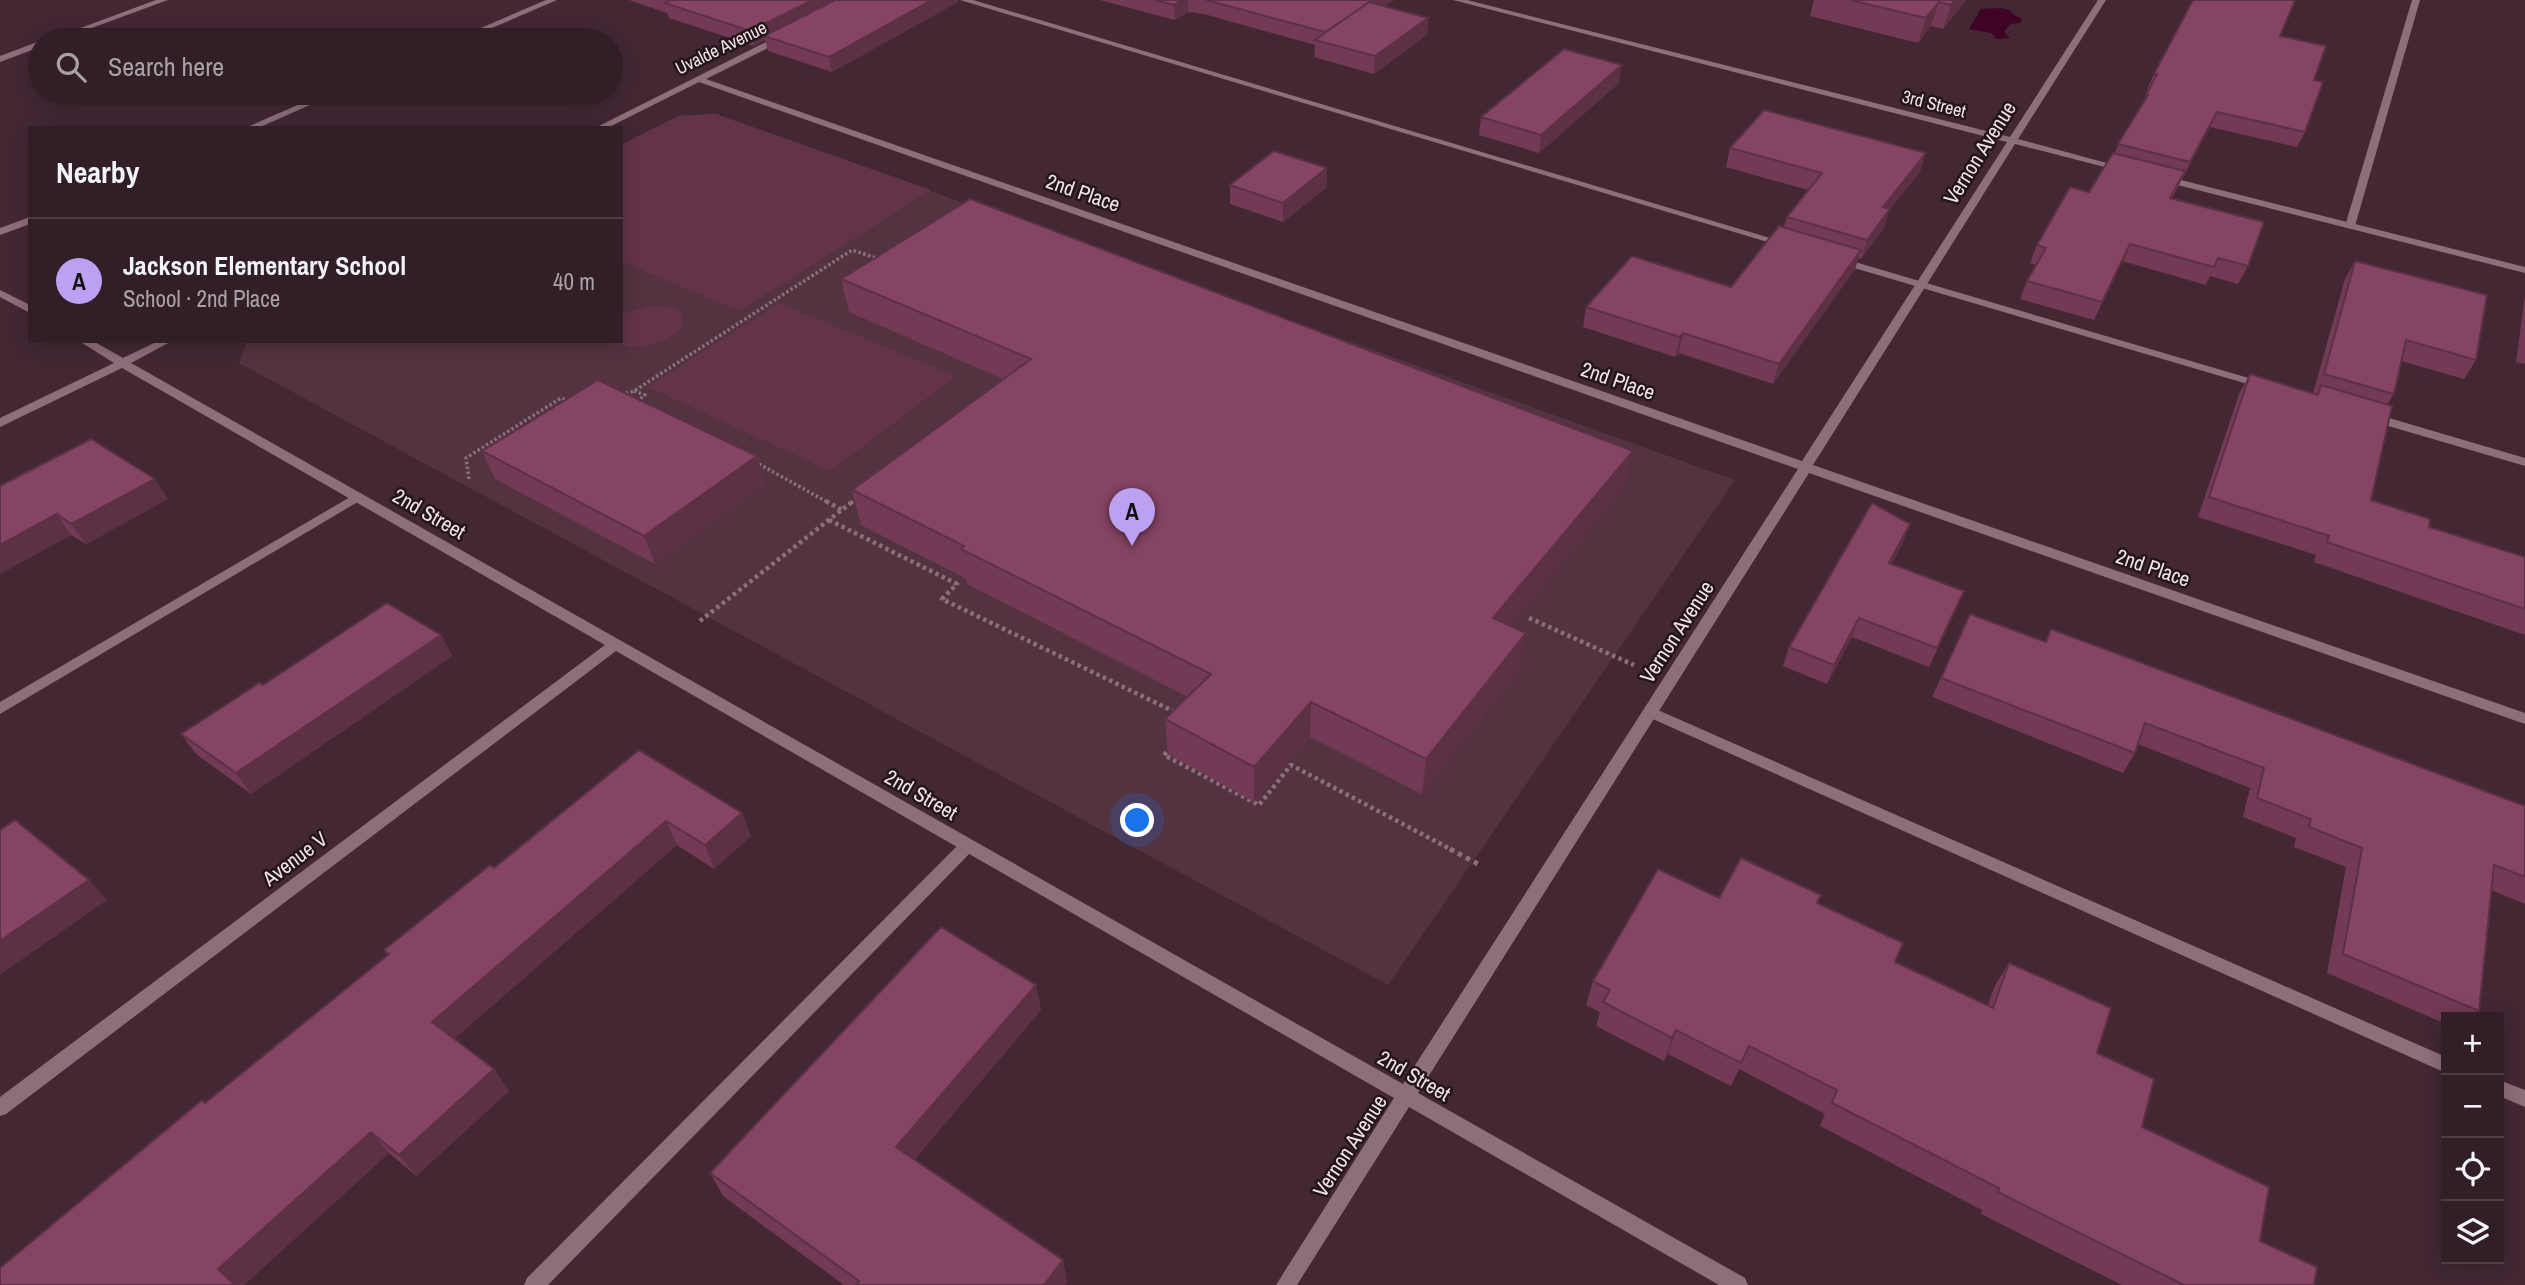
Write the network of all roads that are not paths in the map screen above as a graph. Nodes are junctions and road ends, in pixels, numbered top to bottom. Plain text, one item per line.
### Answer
1 (164, 0) edge
2 (553, 0) edge
3 (964, 0) edge
4 (1457, 0) edge
5 (2102, 0) edge
6 (2416, 0) edge
7 (1474, 2) edge
8 (86, 28) edge
9 (486, 28) edge
10 (796, 30) edge
11 (28, 48) edge
12 (0, 59) edge
13 (698, 79) junction
14 (304, 105) edge
15 (254, 126) edge
16 (603, 126) edge
17 (2013, 141) junction
18 (2134, 171) edge
19 (2148, 175) edge
20 (28, 221) edge
21 (2350, 226) junction
22 (0, 232) edge
23 (1802, 249) edge
24 (1828, 257) edge
25 (2525, 270) edge
26 (1922, 284) junction
27 (0, 293) edge
28 (28, 309) edge
29 (87, 343) edge
30 (163, 343) edge
31 (122, 363) junction
32 (2284, 391) edge
33 (2364, 415) edge
34 (0, 424) edge
35 (2525, 462) edge
36 (1807, 467) junction
37 (357, 497) junction
38 (616, 644) junction
39 (0, 709) edge
40 (1651, 712) junction
41 (2525, 719) edge
42 (967, 846) junction
43 (2441, 1063) edge
44 (2504, 1090) edge
45 (1407, 1096) junction
46 (2525, 1099) edge
47 (0, 1108) edge
48 (534, 1285) edge
49 (1286, 1285) edge
50 (1738, 1285) edge

1 - 8 street
2 - 9 street
3 - 23 street
4 - 7 street, 3rd Street
5 - 17 street, Vernon Avenue
6 - 21 street
7 - 17 street, 3rd Street
10 - 13 street, Uvalde Avenue
11 - 12 street
13 - 16 street, Uvalde Avenue
13 - 36 street, 2nd Place
14 - 15 street
17 - 18 street, 3rd Street
17 - 26 street, Vernon Avenue
19 - 21 street
20 - 22 street
21 - 25 street
24 - 26 street
26 - 32 street
26 - 36 street, Vernon Avenue
27 - 28 street
29 - 31 street, 2nd Street
30 - 31 street
31 - 34 street
31 - 37 street, 2nd Street
33 - 35 street
36 - 40 street, Vernon Avenue
36 - 41 street, 2nd Place
37 - 38 street, 2nd Street
37 - 39 street
38 - 42 street, 2nd Street
38 - 47 street, Avenue V
40 - 43 street
40 - 45 street, Vernon Avenue
42 - 45 street, 2nd Street
42 - 48 street
44 - 46 street
45 - 49 street, Vernon Avenue
45 - 50 street, 2nd Street

